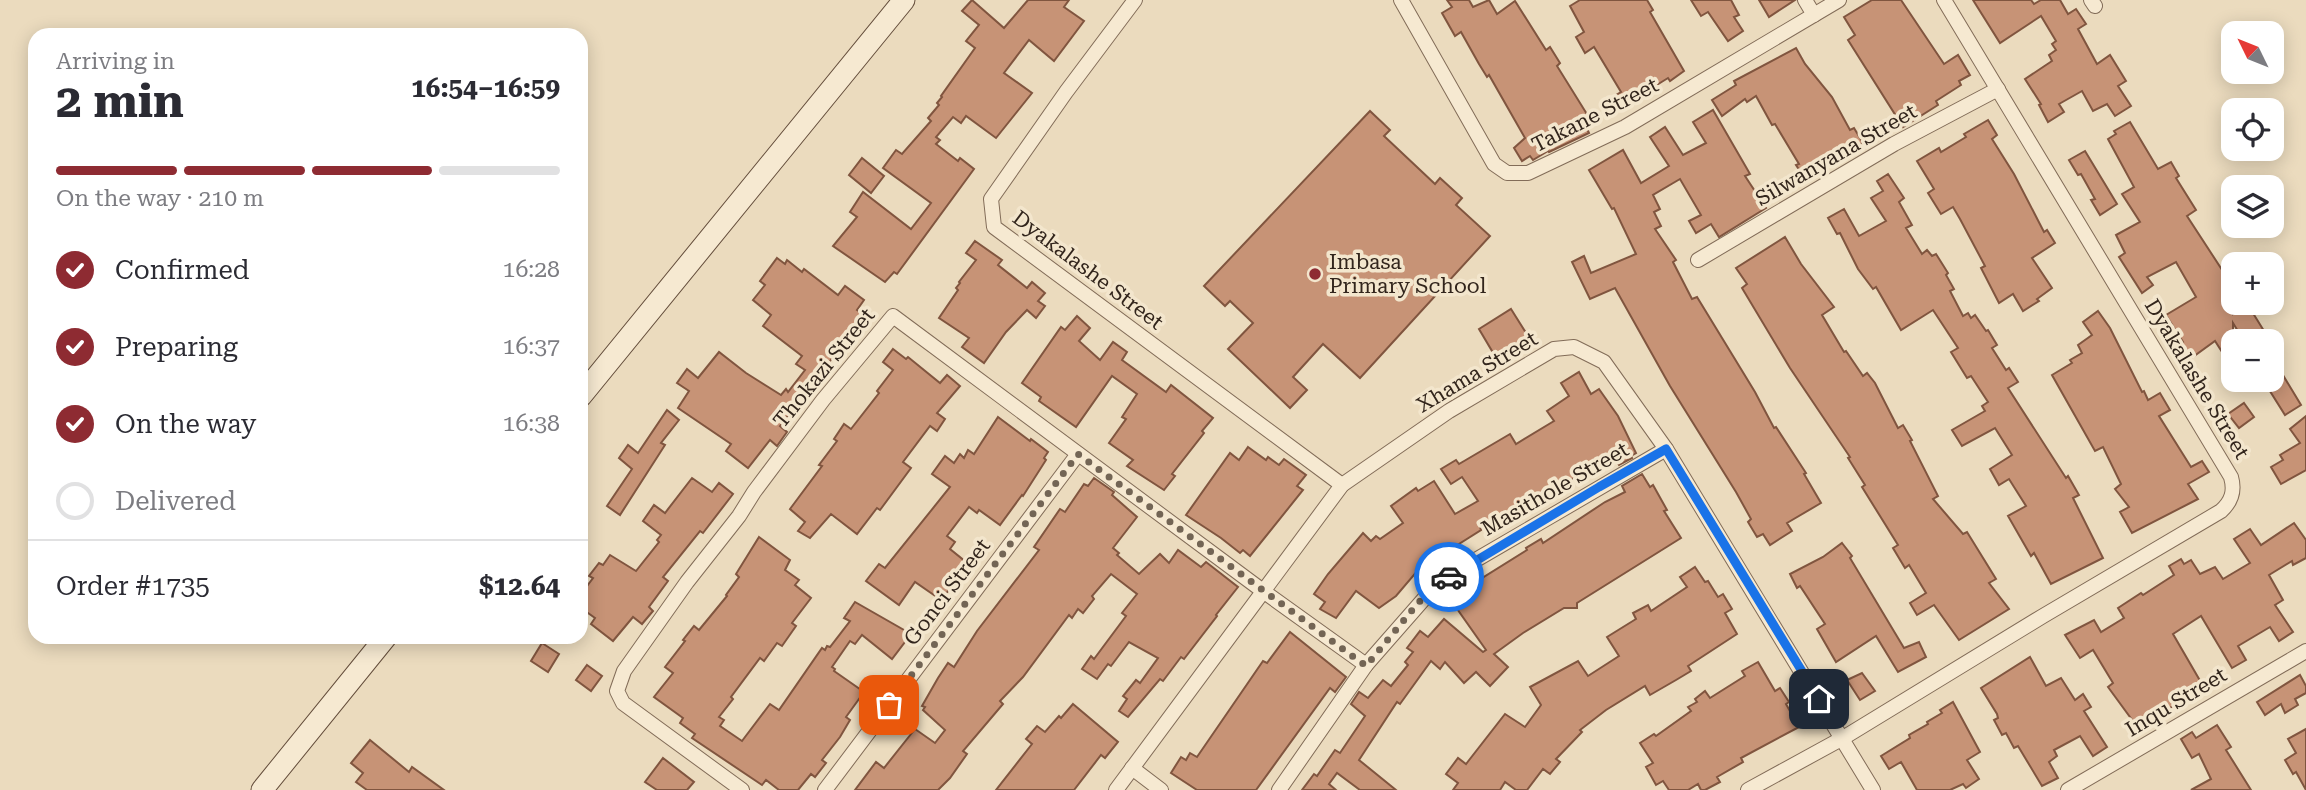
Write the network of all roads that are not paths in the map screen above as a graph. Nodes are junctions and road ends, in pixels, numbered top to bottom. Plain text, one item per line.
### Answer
1 (904, 0) edge
2 (1135, 0) edge
3 (1401, 0) edge
4 (1805, 0) edge
5 (1839, 0) edge
6 (1944, 0) edge
7 (1814, 15) junction
8 (1998, 89) junction
9 (1698, 260) dead end
10 (588, 387) edge
11 (1666, 449) junction
12 (1078, 454) junction
13 (1342, 485) junction
14 (1263, 592) junction
15 (380, 644) edge
16 (2306, 651) edge
17 (1366, 666) junction
18 (1843, 738) junction
19 (1132, 768) junction
20 (262, 790) edge
21 (742, 790) edge
22 (825, 790) edge
23 (1116, 790) edge
24 (1161, 790) edge
25 (1279, 790) edge
26 (1748, 790) edge
27 (1873, 790) edge
28 (2068, 790) edge

1 - 10 main road
2 - 13 street, Dyakalashe Street
3 - 7 street, Takane Street
4 - 7 street
5 - 7 street, Takane Street
6 - 8 street, Dyakalashe Street
8 - 9 street, Silwanyana Street
8 - 18 street, Dyakalashe Street
11 - 13 street, Xhama Street
11 - 17 street, Masithole Street
11 - 18 street, Xhama Street
12 - 14 street, Thokazi Street
12 - 21 street, Thokazi Street
12 - 22 street, Gonci Street
13 - 14 street, Xhama Street
14 - 17 street, Thokazi Street
14 - 19 street, Xhama Street
15 - 20 main road
16 - 28 street, Inqu Street
17 - 25 street, Masithole Street
18 - 26 street, Dyakalashe Street
18 - 27 street, Xhama Street
19 - 23 street, Xhama Street
19 - 24 street

